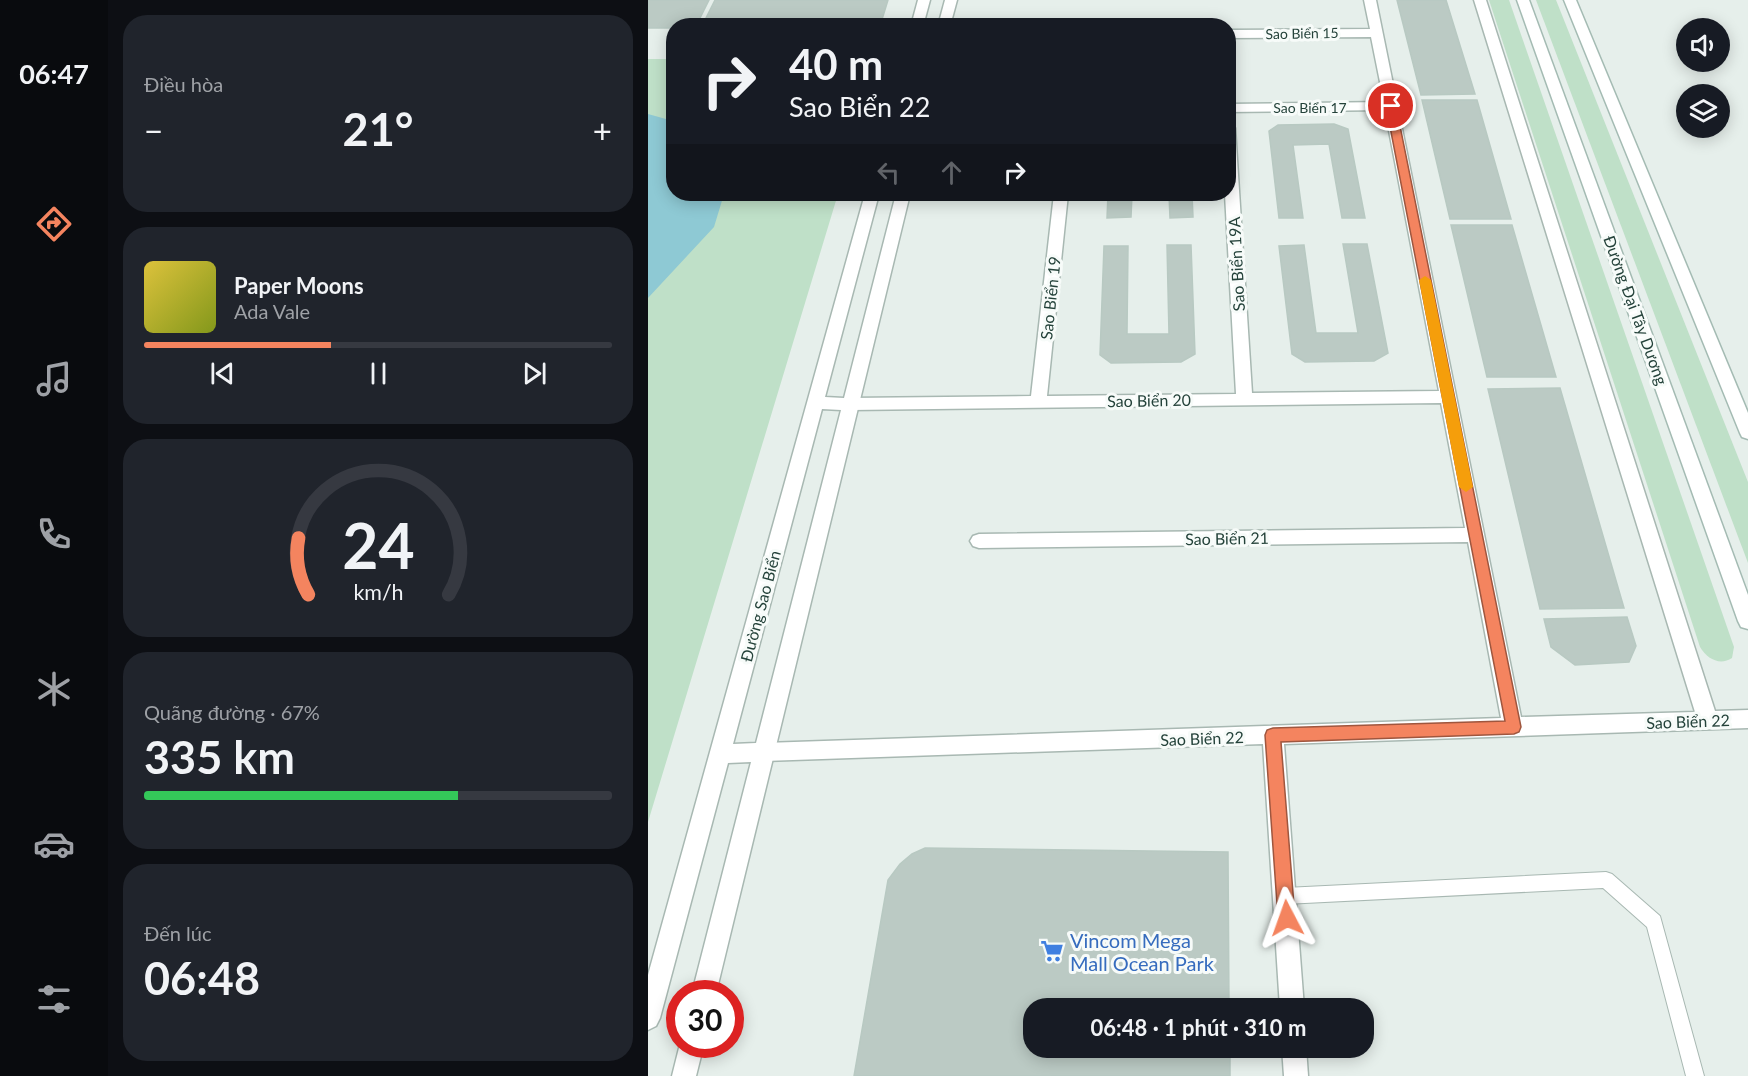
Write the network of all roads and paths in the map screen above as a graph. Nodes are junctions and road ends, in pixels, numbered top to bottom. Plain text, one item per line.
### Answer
1 (924, 0) edge
2 (951, 0) edge
3 (1370, 0) edge
4 (1479, 0) edge
5 (1523, 0) edge
6 (1570, 0) edge
7 (919, 18) edge
8 (946, 18) edge
9 (1376, 33) junction
10 (1236, 34) edge
11 (1391, 106) junction
12 (1236, 108) edge
13 (870, 201) edge
14 (901, 201) edge
15 (1060, 201) edge
16 (1232, 201) edge
17 (1448, 397) junction
18 (1244, 399) junction
19 (1038, 402) junction
20 (815, 404) junction
21 (850, 404) junction
22 (1748, 433) edge
23 (1475, 535) junction
24 (979, 541) dead end
25 (1748, 621) edge
26 (1748, 719) edge
27 (1708, 721) junction
28 (1514, 727) junction
29 (1273, 735) junction
30 (764, 752) junction
31 (720, 754) junction
32 (1285, 896) junction
33 (707, 980) edge
34 (1291, 998) edge
35 (648, 1018) edge
36 (688, 1058) edge
37 (1295, 1058) edge
38 (684, 1076) edge
39 (1296, 1076) edge
40 (1695, 1076) edge

1 - 7 street
2 - 8 street
3 - 9 street
4 - 27 street
5 - 25 street, Đường Đại Tây Dương
6 - 22 street
9 - 10 street, Sao Biển 15
9 - 11 street
11 - 12 street, Sao Biển 17
11 - 17 street
13 - 20 street, Đường Sao Biển
14 - 21 street
15 - 19 street, Sao Biển 19
16 - 18 street, Sao Biển 19A
17 - 18 street, Sao Biển 20
17 - 23 street
18 - 19 street, Sao Biển 20
19 - 21 street, Sao Biển 20
20 - 21 street, Sao Biển 20
20 - 31 street, Đường Sao Biển
21 - 30 street
23 - 24 street, Sao Biển 21
23 - 28 street
26 - 27 street, Sao Biển 22
27 - 28 street, Sao Biển 22
28 - 29 street, Sao Biển 22
29 - 30 street, Sao Biển 22
29 - 32 street
30 - 31 street, Sao Biển 22
30 - 33 street
31 - 35 street, Đường Sao Biển
32 - 34 street
32 - 40 lane
36 - 38 street
37 - 39 street

